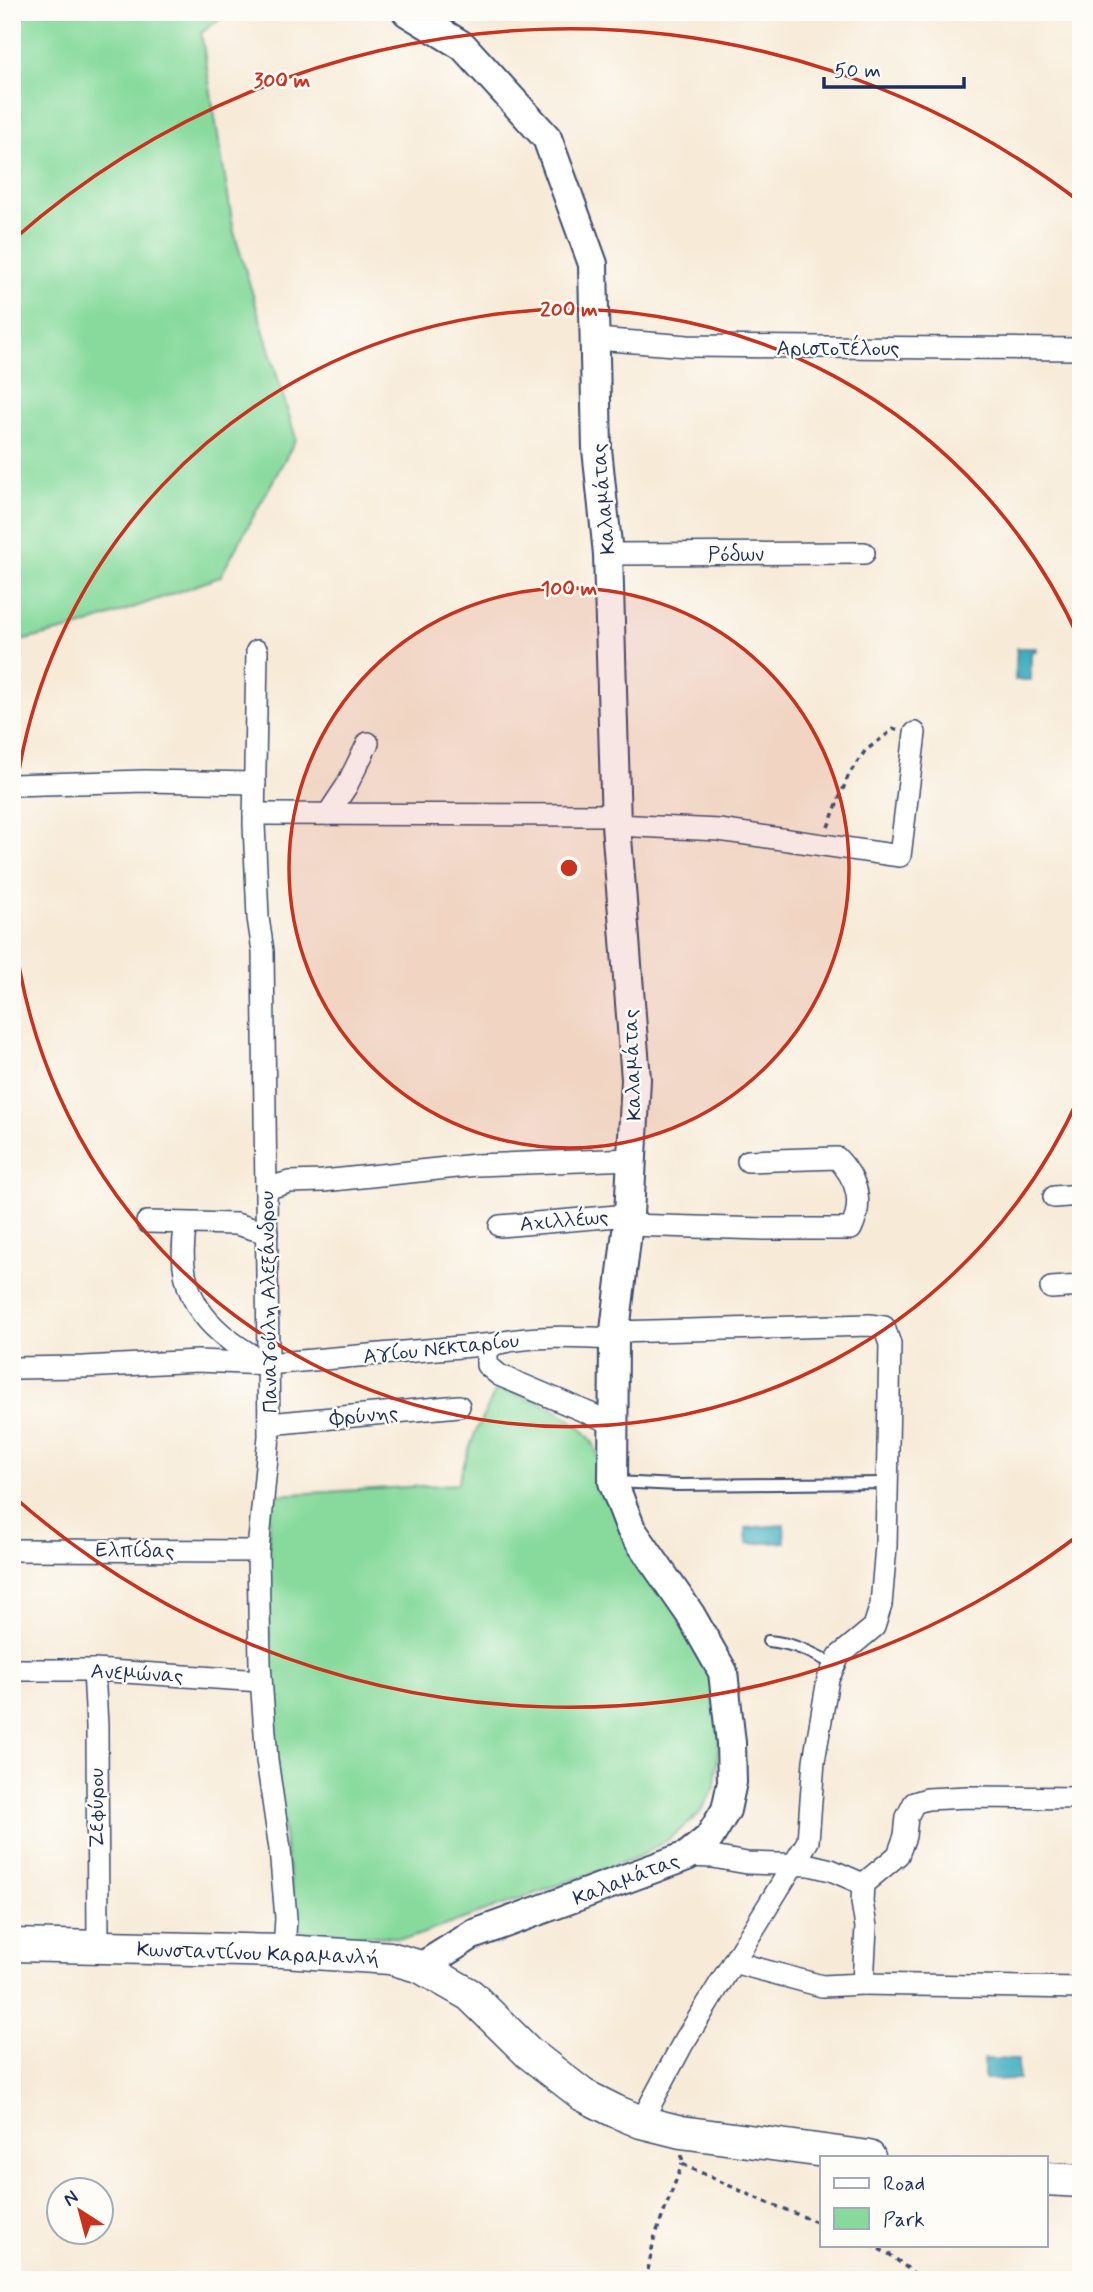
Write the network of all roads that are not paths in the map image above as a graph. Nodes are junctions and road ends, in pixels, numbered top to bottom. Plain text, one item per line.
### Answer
1 (407, 12) edge
2 (596, 340) junction
3 (1081, 349) edge
4 (864, 553) dead end
5 (608, 554) junction
6 (257, 651) dead end
7 (915, 733) road end
8 (368, 743) dead end
9 (255, 783) junction
10 (12, 785) edge
11 (254, 814) junction
12 (328, 814) junction
13 (616, 820) junction
14 (633, 1159) junction
15 (748, 1161) dead end
16 (267, 1189) junction
17 (1081, 1195) edge
18 (1054, 1197) dead end
19 (628, 1220) junction
20 (147, 1222) dead end
21 (186, 1224) junction
22 (500, 1226) dead end
23 (267, 1233) junction
24 (1081, 1286) edge
25 (1051, 1287) dead end
26 (615, 1335) junction
27 (494, 1344) junction
28 (267, 1364) junction
29 (12, 1367) edge
30 (459, 1406) dead end
31 (612, 1423) junction
32 (269, 1424) junction
33 (613, 1482) junction
34 (886, 1483) junction
35 (12, 1550) edge
36 (258, 1551) junction
37 (768, 1641) dead end
38 (833, 1664) junction
39 (12, 1670) edge
40 (94, 1670) junction
41 (261, 1681) junction
42 (1081, 1798) edge
43 (687, 1856) junction
44 (796, 1864) junction
45 (863, 1884) junction
46 (12, 1945) edge
47 (98, 1947) junction
48 (285, 1951) junction
49 (733, 1962) junction
50 (421, 1966) junction
51 (863, 1984) junction
52 (1081, 1988) edge
53 (641, 2122) junction
54 (861, 2156) edge
55 (1048, 2179) edge
56 (1081, 2181) edge

1 - 2 street, Καλαμάτας
2 - 3 street, Αριστοτέλους
2 - 5 street, Καλαμάτας
4 - 5 street, Ρόδων
5 - 13 street, Καλαμάτας
6 - 9 street, Παναγούλη Αλεξάνδρου
7 - 13 street
8 - 12 street
9 - 10 street
9 - 11 street, Παναγούλη Αλεξάνδρου
11 - 12 street
11 - 16 street, Παναγούλη Αλεξάνδρου
12 - 13 street
13 - 14 street, Καλαμάτας
14 - 16 street
14 - 19 street, Καλαμάτας
15 - 19 street, Αχιλλέως
16 - 23 street, Παναγούλη Αλεξάνδρου
17 - 18 street
19 - 22 street, Αχιλλέως
19 - 26 street, Καλαμάτας
20 - 21 street
21 - 23 street
21 - 28 street
23 - 28 street, Παναγούλη Αλεξάνδρου
24 - 25 street
26 - 27 street, Αγίου Νεκταρίου
26 - 31 street, Καλαμάτας
26 - 34 street, Αγίου Νεκταρίου
27 - 28 street, Αγίου Νεκταρίου
27 - 31 street
28 - 29 street, Αγίου Νεκταρίου
28 - 32 street, Παναγούλη Αλεξάνδρου
30 - 32 street, Φρύνης
31 - 33 street, Καλαμάτας
32 - 36 street, Παναγούλη Αλεξάνδρου
33 - 34 lane
33 - 43 street, Καλαμάτας
34 - 38 street
35 - 36 street, Ελπίδας
36 - 41 street, Παναγούλη Αλεξάνδρου
37 - 38 lane
38 - 44 street
39 - 40 street, Ανεμώνας
40 - 41 street, Ανεμώνας
40 - 47 street, Ζεφύρου
41 - 48 street, Παναγούλη Αλεξάνδρου
42 - 45 street
43 - 44 street
43 - 50 street, Καλαμάτας
44 - 45 street
44 - 49 street
45 - 51 street
46 - 47 main road, Κωνσταντίνου Καραμανλή
47 - 48 main road, Κωνσταντίνου Καραμανλή
48 - 50 main road, Κωνσταντίνου Καραμανλή
49 - 51 street
49 - 53 street
50 - 53 main road, Κωνσταντίνου Καραμανλή
51 - 52 street
53 - 54 main road, Κωνσταντίνου Καραμανλή
55 - 56 main road

